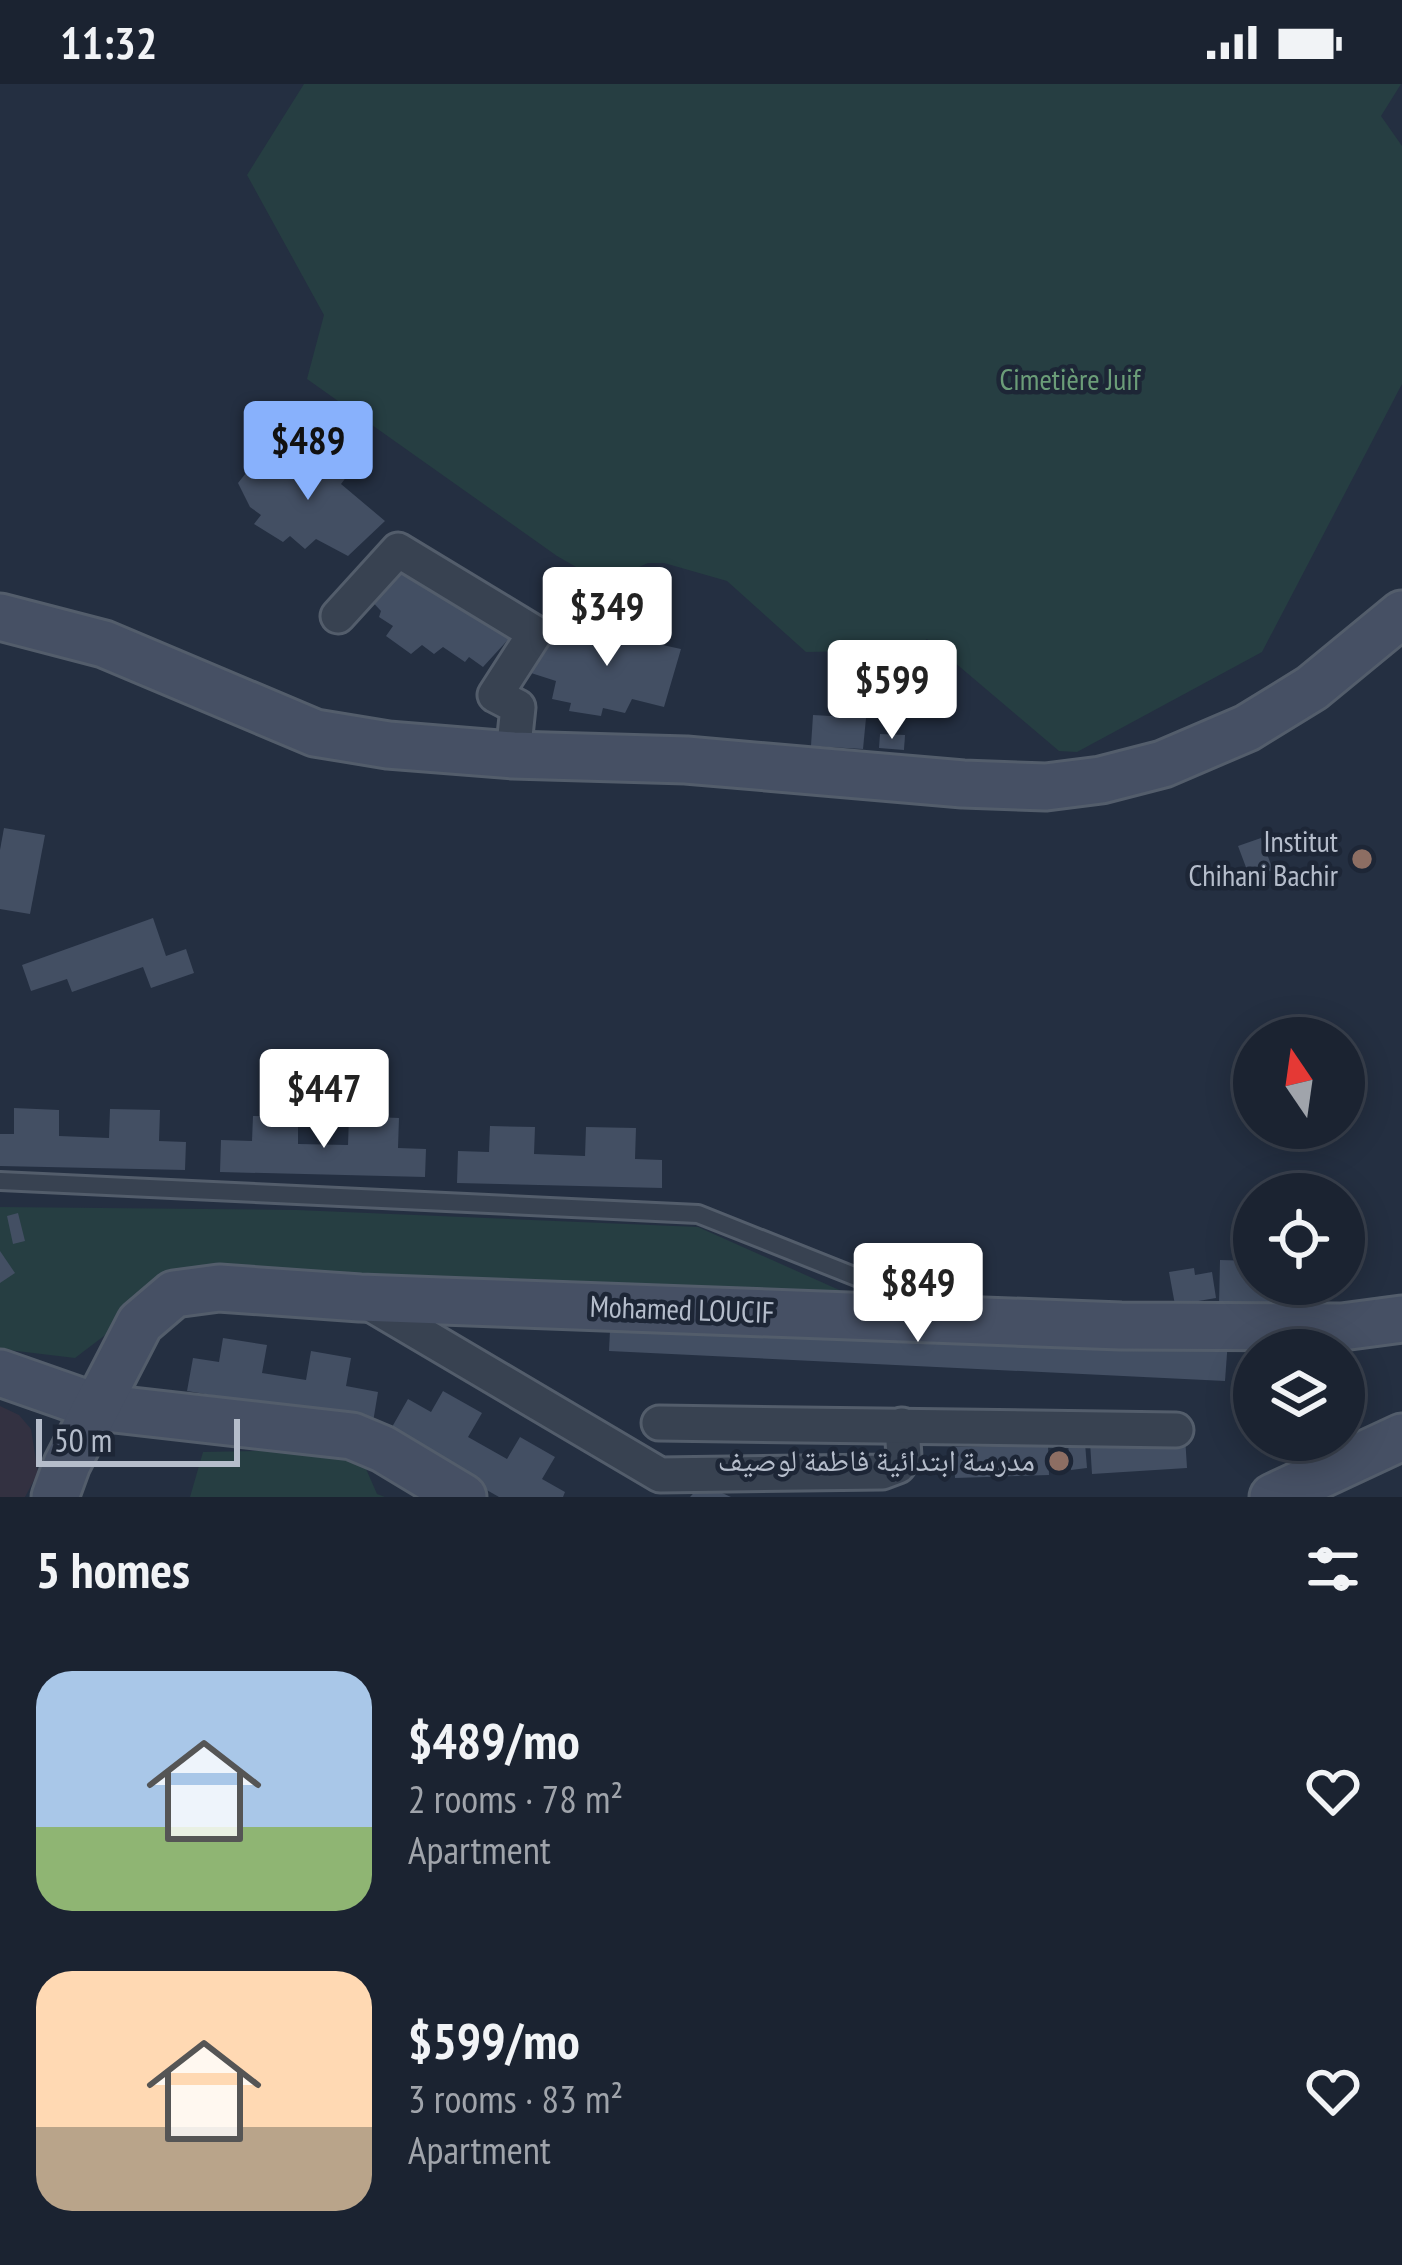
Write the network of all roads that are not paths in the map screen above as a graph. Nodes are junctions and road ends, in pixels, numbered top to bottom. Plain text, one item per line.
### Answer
1 (1402, 614) edge
2 (338, 616) dead end
3 (0, 617) edge
4 (513, 755) junction
5 (0, 1181) edge
6 (360, 1298) junction
7 (914, 1318) junction
8 (1402, 1319) edge
9 (0, 1373) edge
10 (97, 1407) junction
11 (659, 1423) dead end
12 (902, 1425) junction
13 (1176, 1430) dead end
14 (1402, 1437) edge
15 (648, 1486) edge
16 (55, 1497) edge
17 (88, 1497) edge
18 (463, 1497) edge
19 (1273, 1497) edge

1 - 4 main road
2 - 4 street
3 - 4 main road
5 - 7 lane
6 - 7 main road, Mohamed LOUCIF
6 - 10 main road, Mohamed LOUCIF
6 - 15 street
7 - 8 main road, Mohamed LOUCIF
9 - 10 main road
10 - 16 main road, Mohamed LOUCIF
10 - 17 main road
10 - 18 main road
11 - 12 street
12 - 13 street
12 - 15 street
14 - 19 main road

